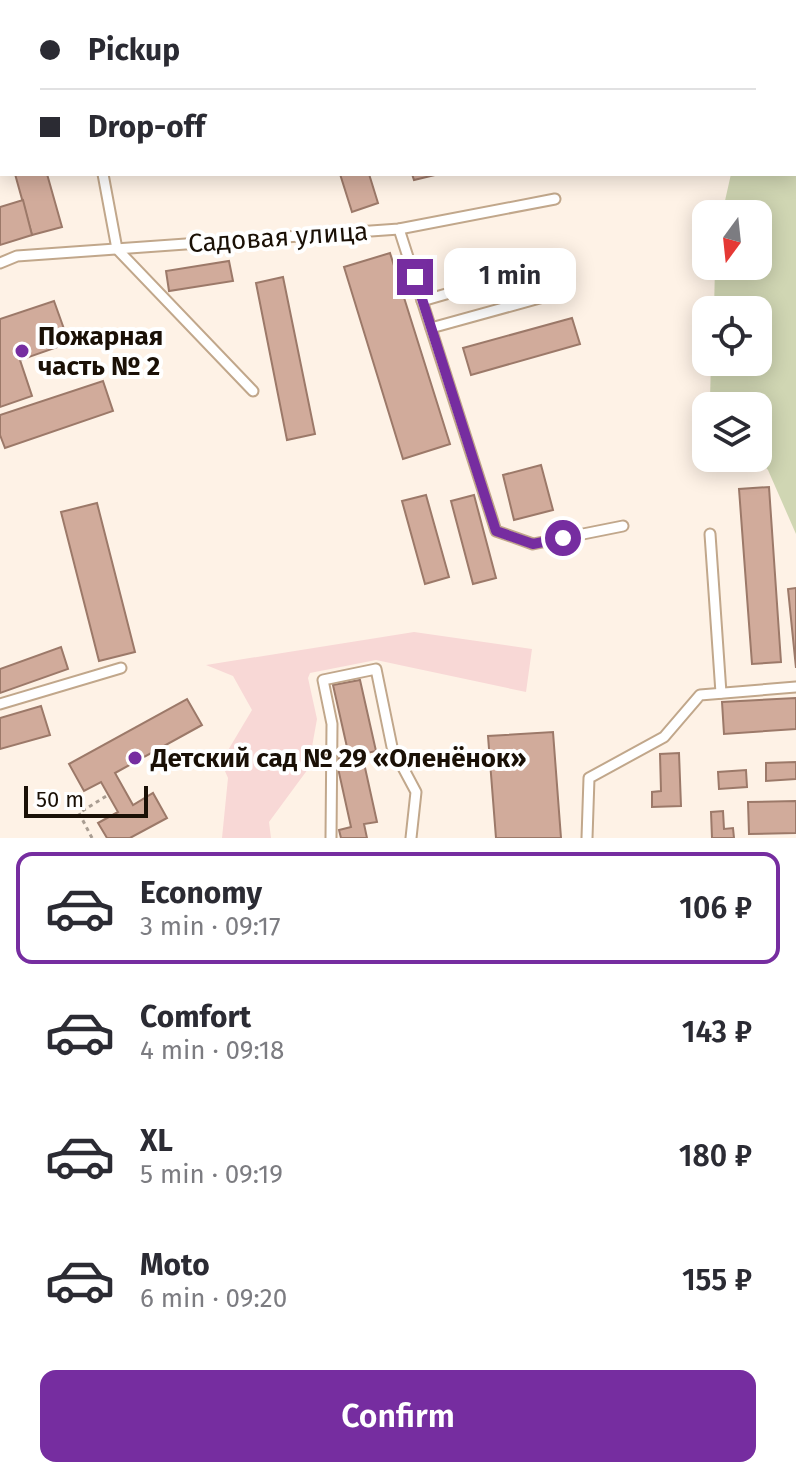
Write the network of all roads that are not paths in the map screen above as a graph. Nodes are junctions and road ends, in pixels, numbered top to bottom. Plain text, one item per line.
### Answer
1 (103, 176) edge
2 (555, 199) dead end
3 (399, 229) junction
4 (117, 249) junction
5 (560, 261) dead end
6 (0, 263) edge
7 (565, 291) dead end
8 (422, 301) junction
9 (431, 328) junction
10 (253, 391) dead end
11 (623, 526) dead end
12 (710, 534) dead end
13 (121, 668) dead end
14 (796, 687) edge
15 (721, 693) junction
16 (0, 704) edge
17 (331, 838) edge
18 (411, 838) edge
19 (587, 838) edge

1 - 4 lane
2 - 3 lane, Садовая улица
3 - 4 lane, Садовая улица
3 - 8 lane
4 - 6 lane, Садовая улица
4 - 10 lane
5 - 8 lane
7 - 9 lane
8 - 9 lane
9 - 11 lane
12 - 15 lane
13 - 16 lane
14 - 15 lane
15 - 19 lane
17 - 18 lane

